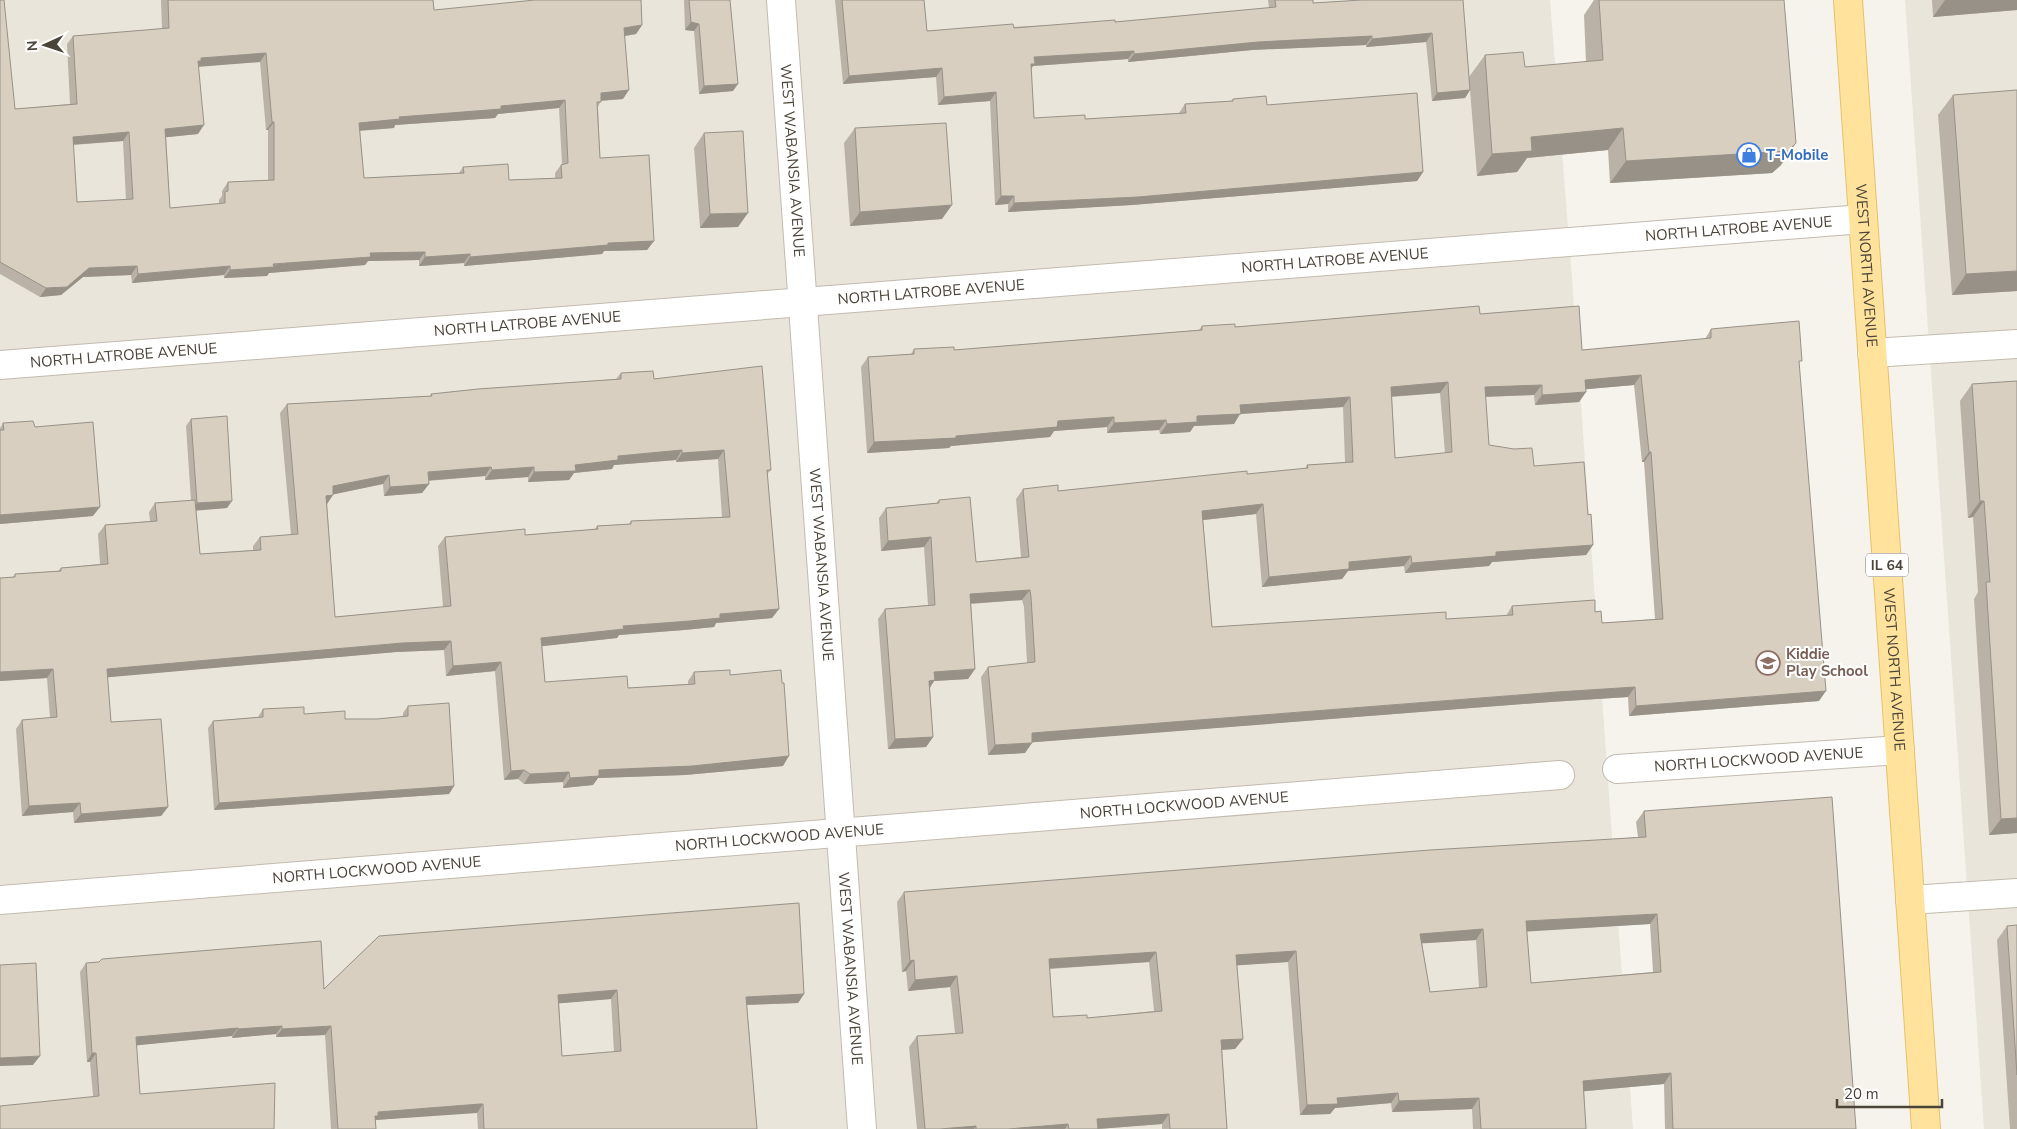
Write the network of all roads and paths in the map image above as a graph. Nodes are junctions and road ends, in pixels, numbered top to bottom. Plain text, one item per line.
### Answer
1 (781, 0) edge
2 (1848, 0) edge
3 (1863, 220) junction
4 (803, 302) junction
5 (2017, 344) edge
6 (1872, 353) junction
7 (0, 365) edge
8 (1900, 750) junction
9 (1617, 769) dead end
10 (1560, 775) dead end
11 (840, 832) junction
12 (2017, 893) edge
13 (0, 900) edge
14 (1910, 900) junction
15 (862, 1129) edge
16 (1926, 1129) edge

1 - 4 street, WEST WABANSIA AVENUE
2 - 3 main road, WEST NORTH AVENUE / IL 64
3 - 4 street, NORTH LATROBE AVENUE
3 - 6 main road, WEST NORTH AVENUE / IL 64
4 - 7 street, NORTH LATROBE AVENUE
4 - 11 street, WEST WABANSIA AVENUE
5 - 6 street
6 - 8 main road, WEST NORTH AVENUE / IL 64
8 - 9 street, NORTH LOCKWOOD AVENUE
8 - 14 main road, WEST NORTH AVENUE / IL 64
10 - 11 street, NORTH LOCKWOOD AVENUE
11 - 13 street, NORTH LOCKWOOD AVENUE
11 - 15 street, WEST WABANSIA AVENUE
12 - 14 street
14 - 16 main road, WEST NORTH AVENUE / IL 64

